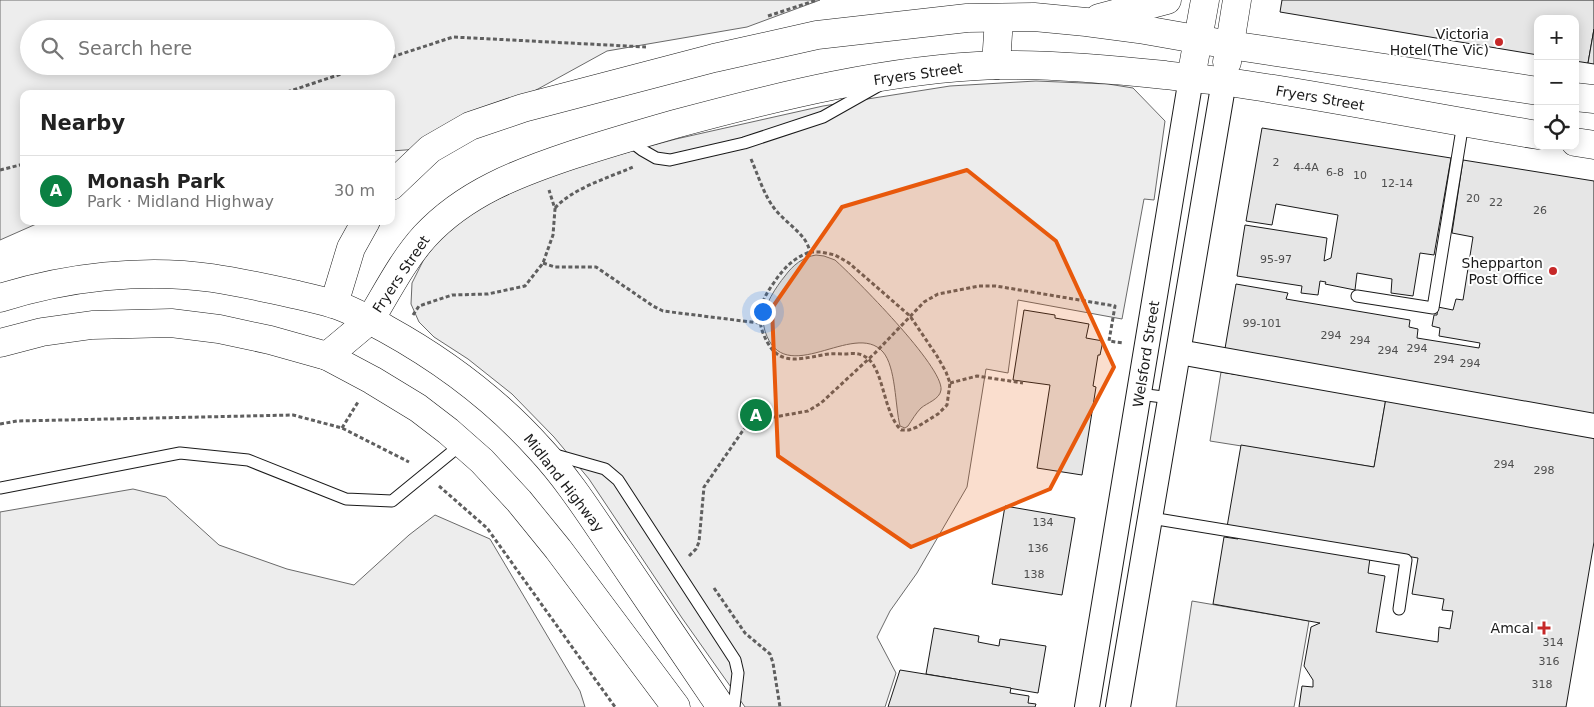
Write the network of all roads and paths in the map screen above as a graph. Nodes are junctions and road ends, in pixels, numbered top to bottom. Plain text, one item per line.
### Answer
1 (817, 0) edge
2 (1167, 0) edge
3 (1205, 0) edge
4 (1237, 0) edge
5 (1000, 9) edge
6 (764, 17) dead end
7 (1086, 22) junction
8 (1199, 39) junction
9 (1230, 45) junction
10 (652, 47) dead end
11 (395, 56) edge
12 (996, 65) junction
13 (338, 75) edge
14 (897, 75) junction
15 (1191, 78) junction
16 (1224, 81) junction
17 (293, 90) edge
18 (1534, 90) edge
19 (1579, 98) edge
20 (1594, 100) edge
21 (1463, 123) junction
22 (1534, 134) edge
23 (626, 138) junction
24 (744, 143) junction
25 (1579, 143) edge
26 (1594, 145) edge
27 (655, 158) junction
28 (20, 165) edge
29 (0, 170) edge
30 (395, 182) edge
31 (364, 225) edge
32 (810, 252) junction
33 (543, 263) junction
34 (1161, 265) junction
35 (1192, 271) junction
36 (1357, 296) dead end
37 (0, 298) edge
38 (334, 304) junction
39 (419, 306) dead end
40 (910, 316) junction
41 (370, 320) junction
42 (759, 323) junction
43 (0, 343) edge
44 (1147, 347) junction
45 (1179, 352) junction
46 (327, 356) junction
47 (868, 358) junction
48 (950, 384) junction
49 (1023, 384) dead end
50 (1139, 394) junction
51 (1170, 398) junction
52 (0, 424) edge
53 (1594, 426) edge
54 (463, 443) junction
55 (543, 452) junction
56 (425, 474) junction
57 (0, 488) edge
58 (1151, 518) junction
59 (674, 564) junction
60 (712, 586) dead end
61 (1399, 609) dead end
62 (1114, 628) junction
63 (615, 707) edge
64 (676, 707) edge
65 (721, 707) edge
66 (734, 707) edge
67 (780, 707) edge
68 (1087, 707) edge
69 (1118, 707) edge

1 - 6 path
2 - 7 main road
3 - 8 main road, Welsford Street
4 - 9 main road
5 - 7 main road
5 - 12 main road
5 - 30 main road
7 - 8 main road
8 - 9 main road
8 - 15 main road, Welsford Street
9 - 16 main road
9 - 18 main road
10 - 11 path
12 - 14 main road, Fryers Street
12 - 15 main road, Fryers Street
13 - 17 path
14 - 23 main road, Fryers Street
14 - 24 lane
15 - 16 main road, Fryers Street
15 - 34 street, Welsford Street
16 - 21 main road, Fryers Street
16 - 35 street, Welsford Street
19 - 20 main road
21 - 22 main road, Fryers Street
21 - 36 lane
23 - 27 lane
23 - 41 main road, Fryers Street
24 - 27 lane
24 - 32 path
25 - 26 main road
27 - 33 path
28 - 29 path
31 - 38 main road
32 - 40 path
32 - 42 path
33 - 39 path
33 - 42 path
34 - 35 street
34 - 44 street, Welsford Street
35 - 45 street, Welsford Street
37 - 38 main road, Midland Highway
38 - 41 main road, Midland Highway
38 - 46 main road
40 - 44 path
40 - 47 path
40 - 48 path
41 - 46 main road, Fryers Street
41 - 55 main road, Midland Highway
42 - 47 path
43 - 46 main road
44 - 50 street, Welsford Street
45 - 51 street, Welsford Street
45 - 53 street
46 - 54 main road
47 - 48 path
47 - 59 path
48 - 49 path
50 - 51 lane
50 - 62 street, Welsford Street
51 - 58 street, Welsford Street
52 - 56 path
54 - 56 lane
54 - 64 main road
55 - 59 lane
55 - 65 main road, Midland Highway
56 - 57 lane
56 - 63 path
58 - 61 lane
58 - 62 street, Welsford Street
59 - 66 lane
60 - 67 path
62 - 68 street, Welsford Street
62 - 69 street, Welsford Street

